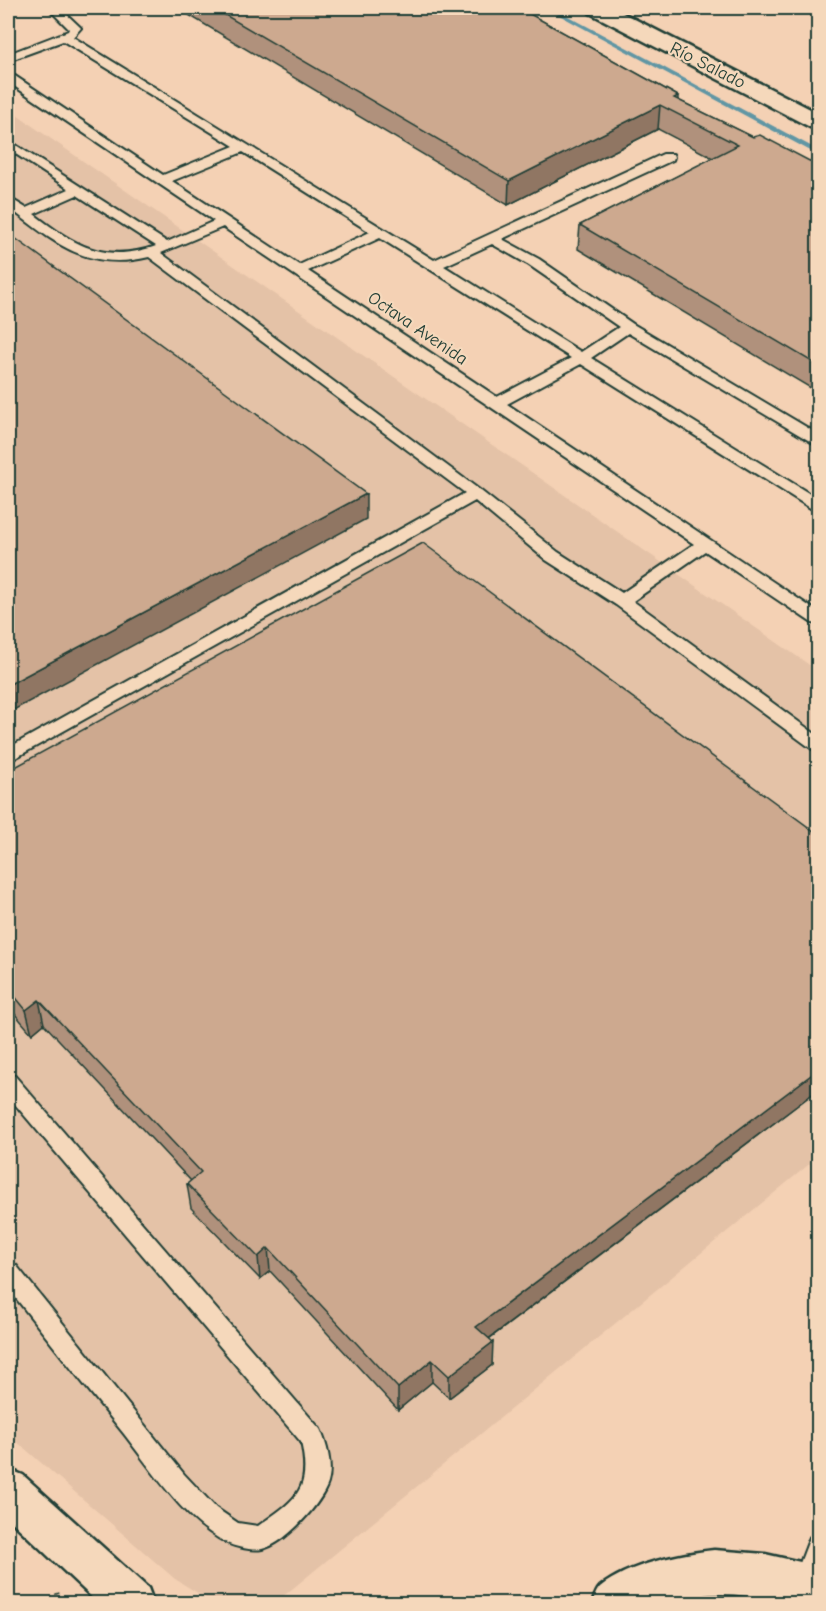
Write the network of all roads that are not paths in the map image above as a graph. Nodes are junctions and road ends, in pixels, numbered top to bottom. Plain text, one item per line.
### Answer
1 (54, 8) edge
2 (598, 8) edge
3 (65, 37) junction
4 (8, 58) edge
5 (8, 77) edge
6 (22, 85) junction
7 (819, 122) edge
8 (8, 144) edge
9 (244, 147) junction
10 (668, 156) dead end
11 (162, 180) junction
12 (78, 190) junction
13 (8, 201) edge
14 (25, 213) junction
15 (223, 222) junction
16 (381, 232) junction
17 (493, 238) junction
18 (166, 247) junction
19 (152, 253) junction
20 (435, 265) junction
21 (298, 271) junction
22 (628, 327) junction
23 (581, 358) junction
24 (496, 404) junction
25 (819, 440) edge
26 (476, 494) junction
27 (819, 506) edge
28 (705, 544) junction
29 (622, 602) junction
30 (819, 619) edge
31 (819, 745) edge
32 (8, 756) edge
33 (8, 1083) edge
34 (8, 1272) edge
35 (8, 1490) edge
36 (814, 1572) edge
37 (132, 1604) edge
38 (614, 1604) edge

1 - 3 lane
2 - 7 street, Río Salado
3 - 4 lane
3 - 9 lane
4 - 6 lane, Octava Avenida
5 - 6 lane
6 - 11 lane, Octava Avenida
8 - 12 lane
9 - 11 lane
9 - 16 lane
10 - 17 lane
11 - 15 lane, Octava Avenida
12 - 14 lane
12 - 18 lane
13 - 14 lane
14 - 19 lane
15 - 18 lane
15 - 21 lane, Octava Avenida
16 - 20 lane
16 - 21 lane
17 - 20 lane
17 - 22 lane
18 - 19 lane
19 - 26 lane
20 - 23 lane
21 - 24 lane, Octava Avenida
22 - 23 lane
22 - 25 lane
23 - 24 lane
23 - 27 lane
24 - 28 lane, Octava Avenida
26 - 29 lane
26 - 32 lane
28 - 29 lane
28 - 30 lane, Octava Avenida
29 - 31 lane
33 - 34 lane
35 - 37 street
36 - 38 street

